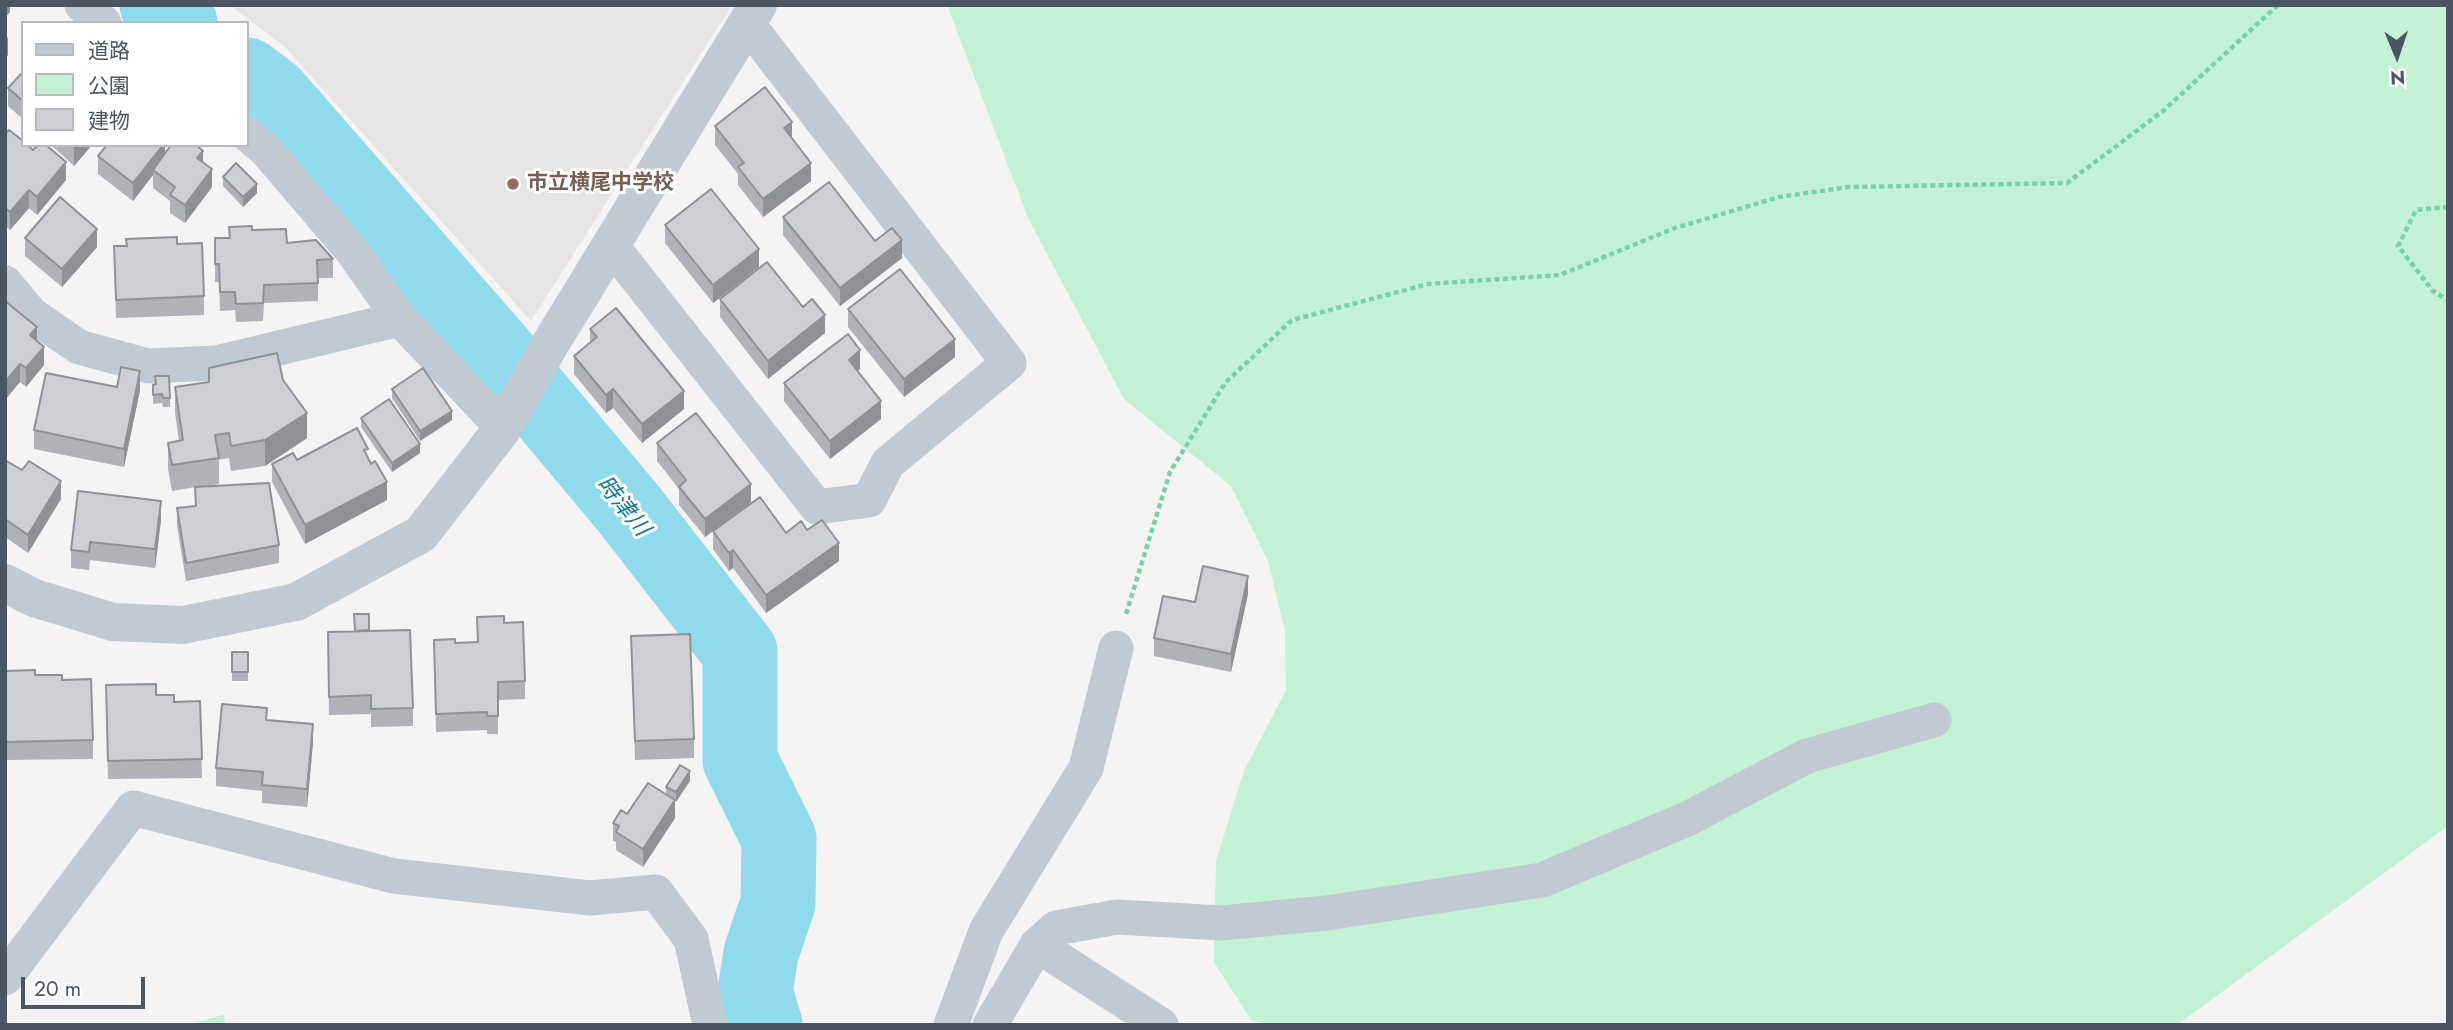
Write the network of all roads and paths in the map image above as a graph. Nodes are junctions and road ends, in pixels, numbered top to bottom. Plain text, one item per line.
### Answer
1 (82, 5) edge
2 (2278, 5) edge
3 (753, 14) edge
4 (102, 21) edge
5 (248, 135) edge
6 (2448, 207) edge
7 (611, 245) junction
8 (5, 284) edge
9 (2448, 300) edge
10 (400, 319) junction
11 (504, 427) junction
12 (5, 583) edge
13 (1116, 648) joint
14 (1934, 720) dead end
15 (1037, 945) junction
16 (5, 978) edge
17 (710, 1025) edge
18 (951, 1025) edge
19 (990, 1025) edge
20 (1160, 1025) edge

1 - 4 street
2 - 13 path
3 - 7 street
3 - 7 street
5 - 10 street
6 - 9 path
7 - 11 street
8 - 10 street
10 - 11 street
11 - 12 street
13 - 18 street
14 - 15 street
15 - 19 street
15 - 20 street
16 - 17 street

